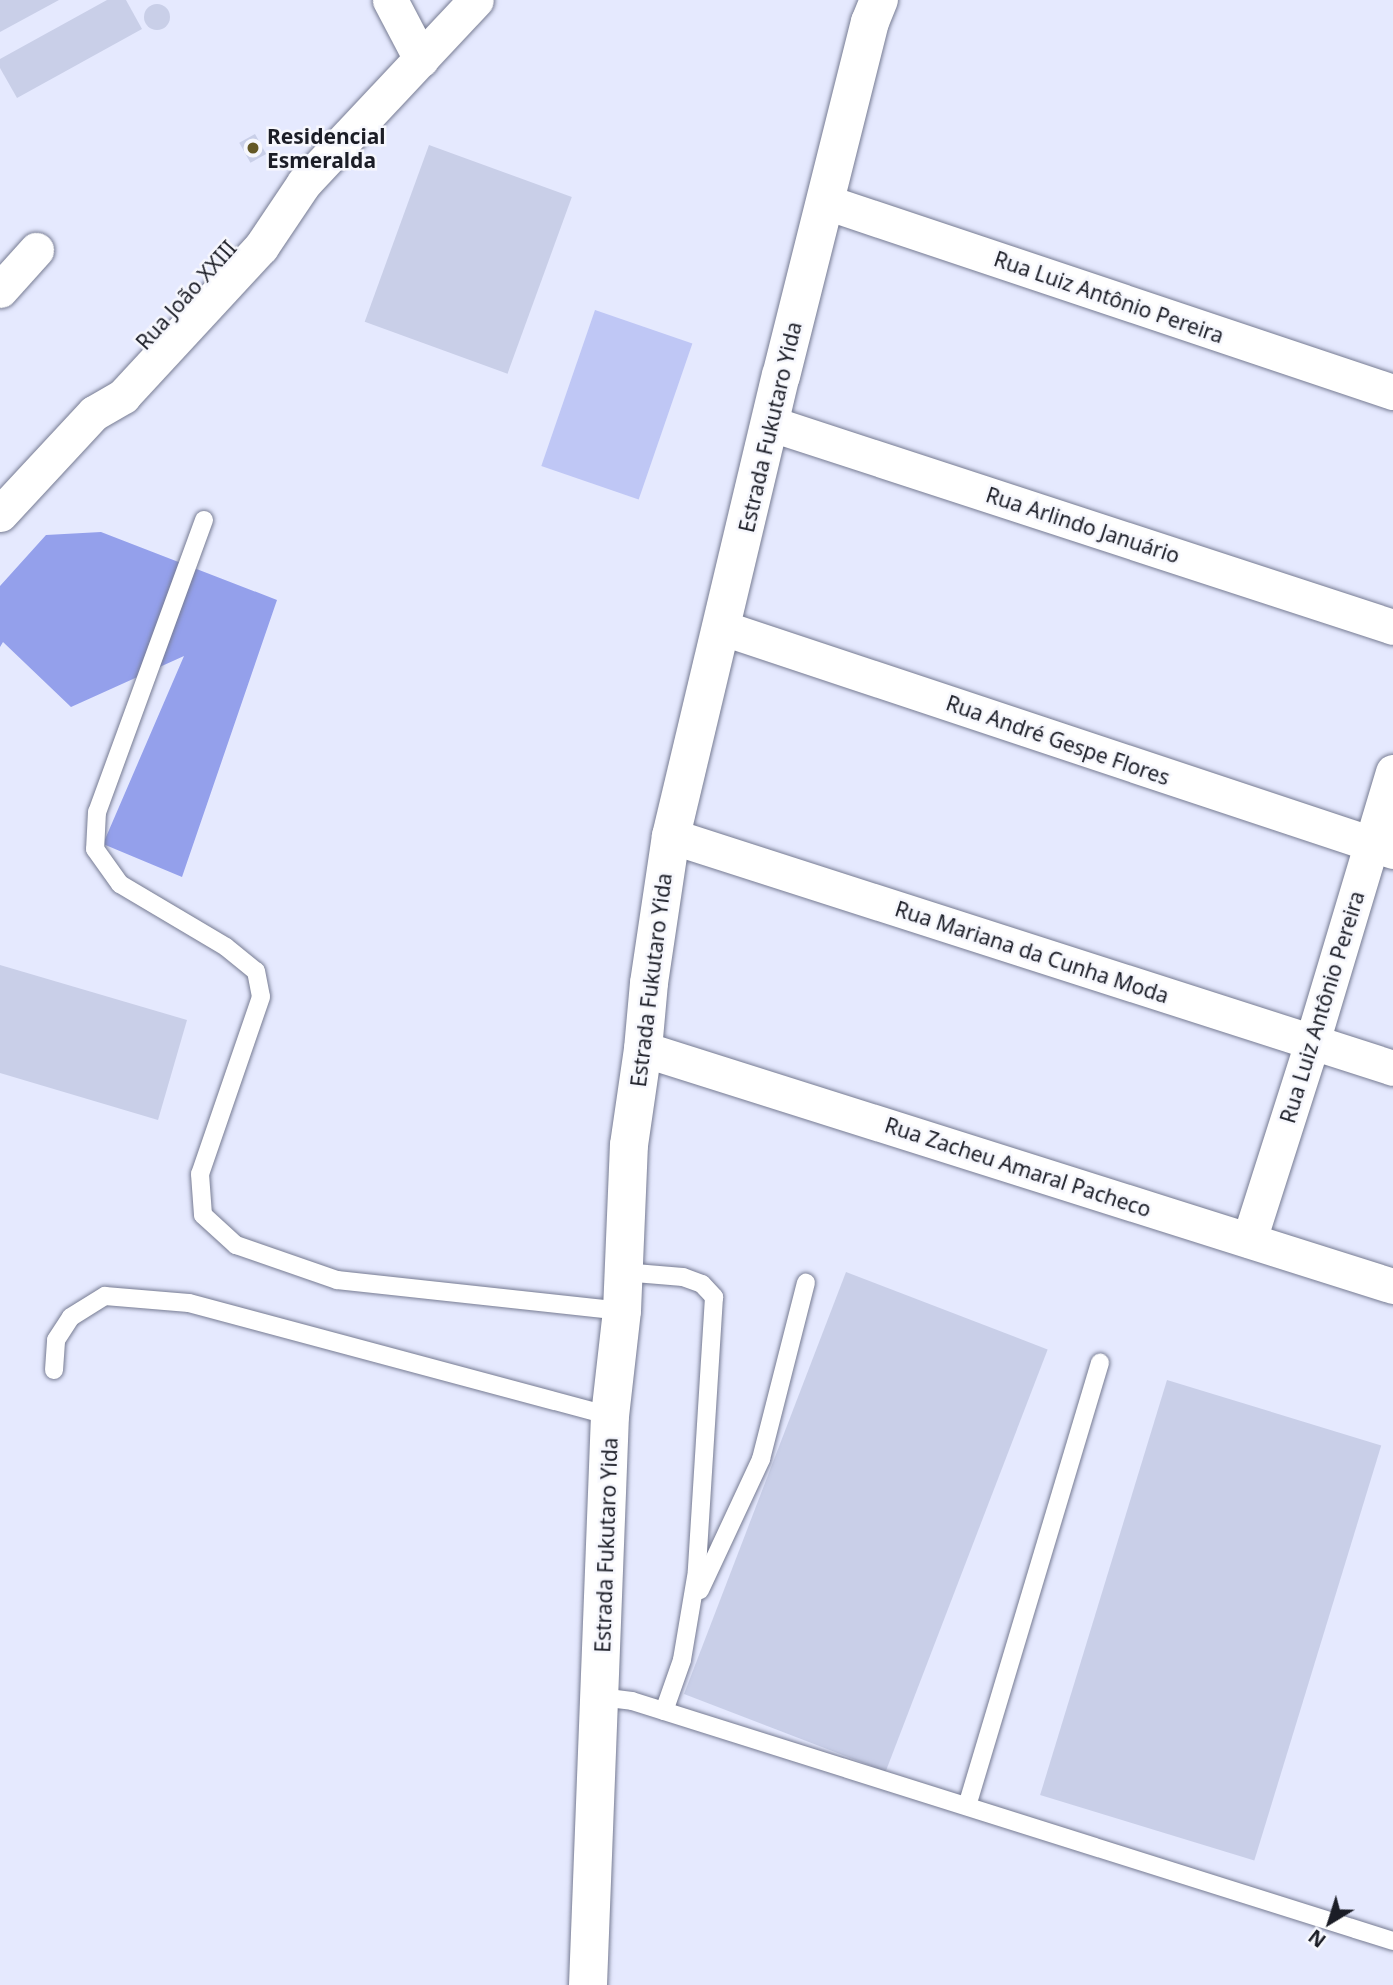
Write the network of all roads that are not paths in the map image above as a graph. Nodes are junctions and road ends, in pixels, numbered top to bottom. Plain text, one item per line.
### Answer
1 (390, 0) edge
2 (476, 0) edge
3 (878, 0) edge
4 (421, 60) junction
5 (825, 202) junction
6 (36, 250) dead end
7 (4, 277) edge
8 (1393, 393) edge
9 (772, 424) junction
10 (0, 514) edge
11 (204, 520) dead end
12 (1393, 627) edge
13 (723, 628) junction
14 (1393, 772) edge
15 (671, 836) junction
16 (1382, 848) edge
17 (1312, 1042) junction
18 (643, 1049) junction
19 (1393, 1068) edge
20 (1249, 1240) junction
21 (623, 1272) junction
22 (806, 1283) dead end
23 (1393, 1286) edge
24 (622, 1311) junction
25 (1100, 1362) dead end
26 (54, 1370) dead end
27 (610, 1416) junction
28 (692, 1606) junction
29 (600, 1697) junction
30 (664, 1711) junction
31 (967, 1806) junction
32 (1393, 1941) edge
33 (588, 1985) edge

1 - 4 street
2 - 4 street, Rua João XXIII
3 - 5 street, Estrada Fukutaro Yida
4 - 10 street, Rua João XXIII
5 - 8 street, Rua Luiz Antônio Pereira
5 - 9 street, Estrada Fukutaro Yida
6 - 7 street
9 - 12 street, Rua Arlindo Januário
9 - 13 street, Estrada Fukutaro Yida
11 - 24 lane
13 - 15 street, Estrada Fukutaro Yida
13 - 16 street, Rua André Gespe Flores
14 - 16 street, Rua Luiz Antônio Pereira
15 - 17 street, Rua Mariana da Cunha Moda
15 - 18 street, Estrada Fukutaro Yida
16 - 17 street, Rua Luiz Antônio Pereira
17 - 19 street, Rua Mariana da Cunha Moda
17 - 20 street, Rua Luiz Antônio Pereira
18 - 20 street, Rua Zacheu Amaral Pacheco
18 - 21 street, Estrada Fukutaro Yida
20 - 23 street, Rua Zacheu Amaral Pacheco
21 - 24 street, Estrada Fukutaro Yida
21 - 28 lane
22 - 28 lane
24 - 27 street, Estrada Fukutaro Yida
25 - 31 lane
26 - 27 lane
27 - 29 street, Estrada Fukutaro Yida
28 - 30 lane
29 - 30 lane
29 - 33 street, Estrada Fukutaro Yida
30 - 31 lane
31 - 32 lane

